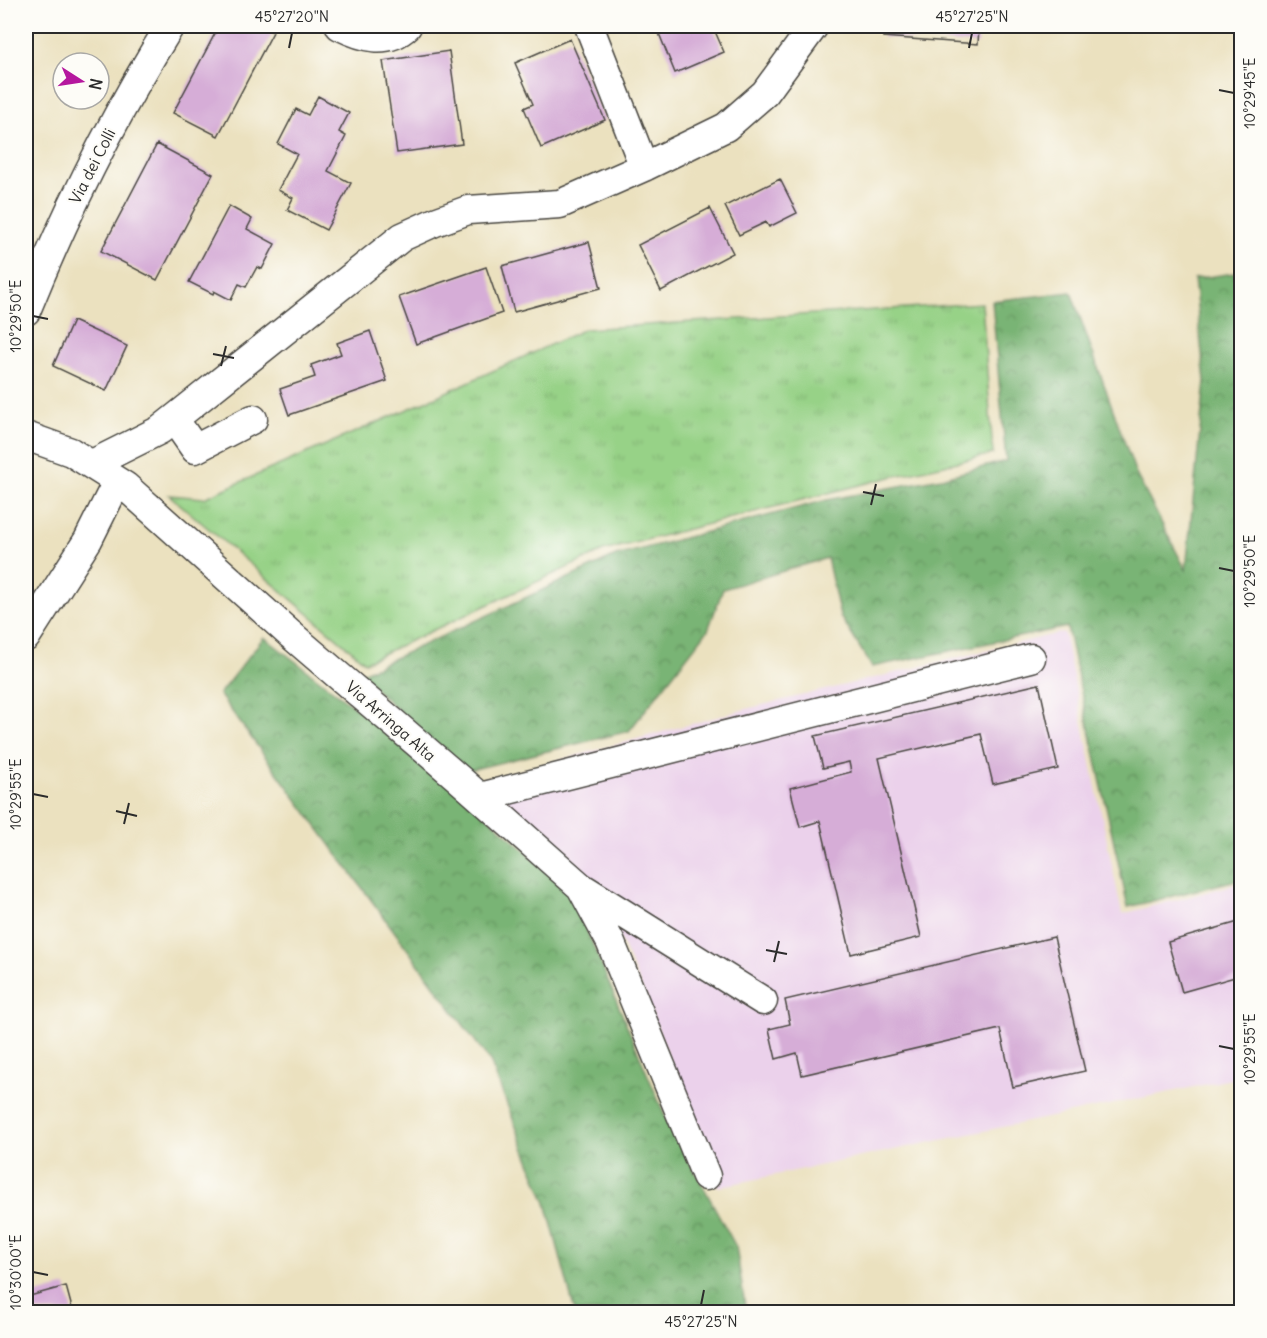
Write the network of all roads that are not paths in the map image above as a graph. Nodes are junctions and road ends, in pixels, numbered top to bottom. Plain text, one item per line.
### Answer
1 (170, 26) edge
2 (340, 26) edge
3 (407, 26) edge
4 (590, 26) edge
5 (814, 26) edge
6 (644, 167) junction
7 (26, 311) edge
8 (253, 419) dead end
9 (167, 424) junction
10 (26, 436) edge
11 (92, 464) junction
12 (121, 484) junction
13 (26, 637) edge
14 (1031, 658) dead end
15 (480, 798) junction
16 (580, 887) junction
17 (763, 1001) dead end
18 (706, 1176) dead end

1 - 7 street, Via dei Colli
2 - 3 street
4 - 6 street
5 - 6 street
6 - 9 street
8 - 9 street
9 - 11 street
9 - 12 street
10 - 11 street, Via Arringa Alta
11 - 12 street, Via Arringa Alta
12 - 13 street
12 - 15 street, Via Arringa Alta
14 - 15 street
15 - 16 street, Via Arringa Alta
16 - 17 street, Via Arringa Alta
16 - 18 street

